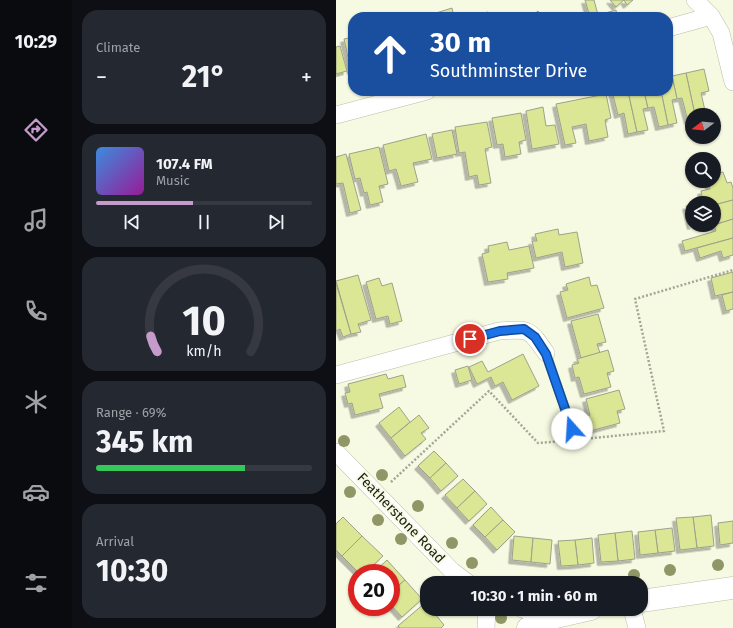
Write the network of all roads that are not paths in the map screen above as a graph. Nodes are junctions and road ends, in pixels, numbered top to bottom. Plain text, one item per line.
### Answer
1 (696, 0) edge
2 (711, 16) junction
3 (673, 27) edge
4 (733, 82) edge
5 (408, 96) edge
6 (336, 115) edge
7 (546, 354) joint
8 (336, 375) edge
9 (572, 429) dead end
10 (336, 452) edge
11 (459, 576) edge
12 (733, 588) edge
13 (648, 600) edge
14 (487, 616) edge
15 (552, 616) edge
16 (560, 616) edge
17 (634, 616) edge
18 (556, 617) junction
19 (486, 628) edge
20 (528, 628) edge
21 (637, 628) edge

1 - 2 street
2 - 3 street
2 - 4 street
5 - 6 street
7 - 8 street
7 - 9 lane
10 - 11 street, Featherstone Road
12 - 13 street
14 - 19 street
15 - 18 street
16 - 18 street
17 - 21 street
18 - 20 street

